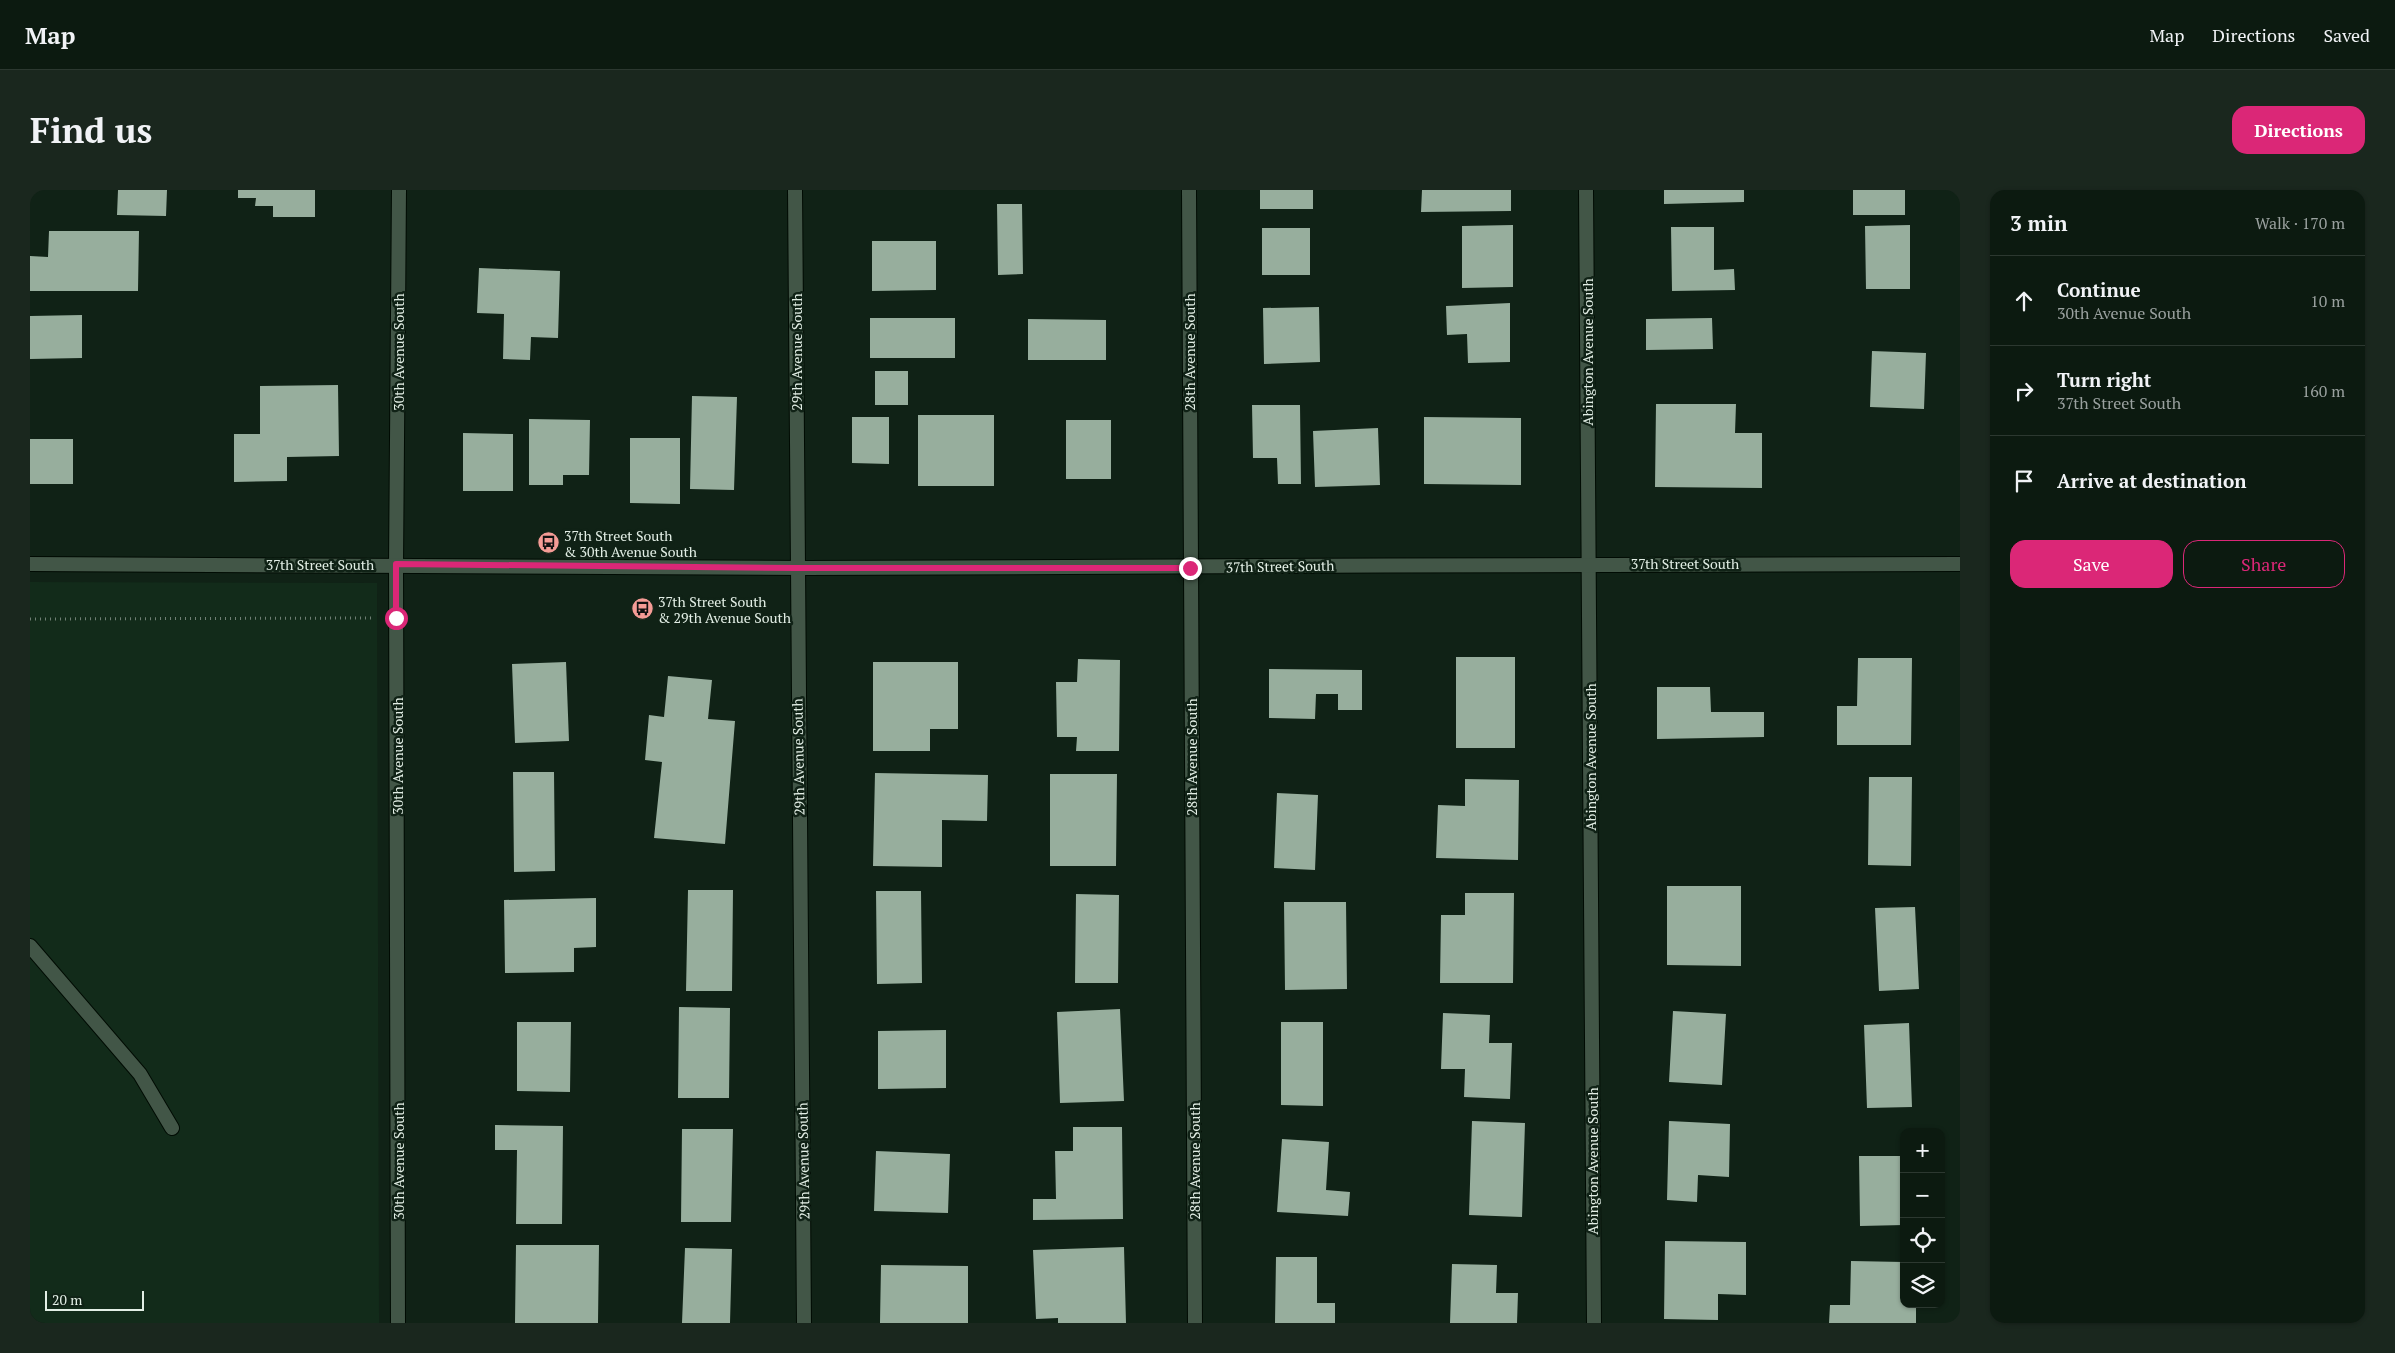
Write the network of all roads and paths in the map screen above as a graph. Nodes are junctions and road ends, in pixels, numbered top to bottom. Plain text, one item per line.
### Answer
1 (399, 190) edge
2 (795, 190) edge
3 (1188, 190) edge
4 (1586, 190) edge
5 (1588, 563) junction
6 (30, 564) edge
7 (396, 564) junction
8 (1960, 564) edge
9 (796, 568) junction
10 (1190, 568) junction
11 (396, 618) junction
12 (30, 619) edge
13 (30, 946) edge
14 (172, 1128) dead end
15 (398, 1323) edge
16 (804, 1323) edge
17 (1195, 1323) edge
18 (1594, 1323) edge

1 - 7 street, 30th Avenue South
2 - 9 street, 29th Avenue South
3 - 10 street, 28th Avenue South
4 - 5 street, Abington Avenue South
5 - 8 street, 37th Street South
5 - 10 street, 37th Street South
5 - 18 street, Abington Avenue South
6 - 7 street, 37th Street South
7 - 9 street, 37th Street South
7 - 11 street, 30th Avenue South
9 - 10 street, 37th Street South
9 - 16 street, 29th Avenue South
10 - 17 street, 28th Avenue South
11 - 12 path
11 - 15 street, 30th Avenue South
13 - 14 street

